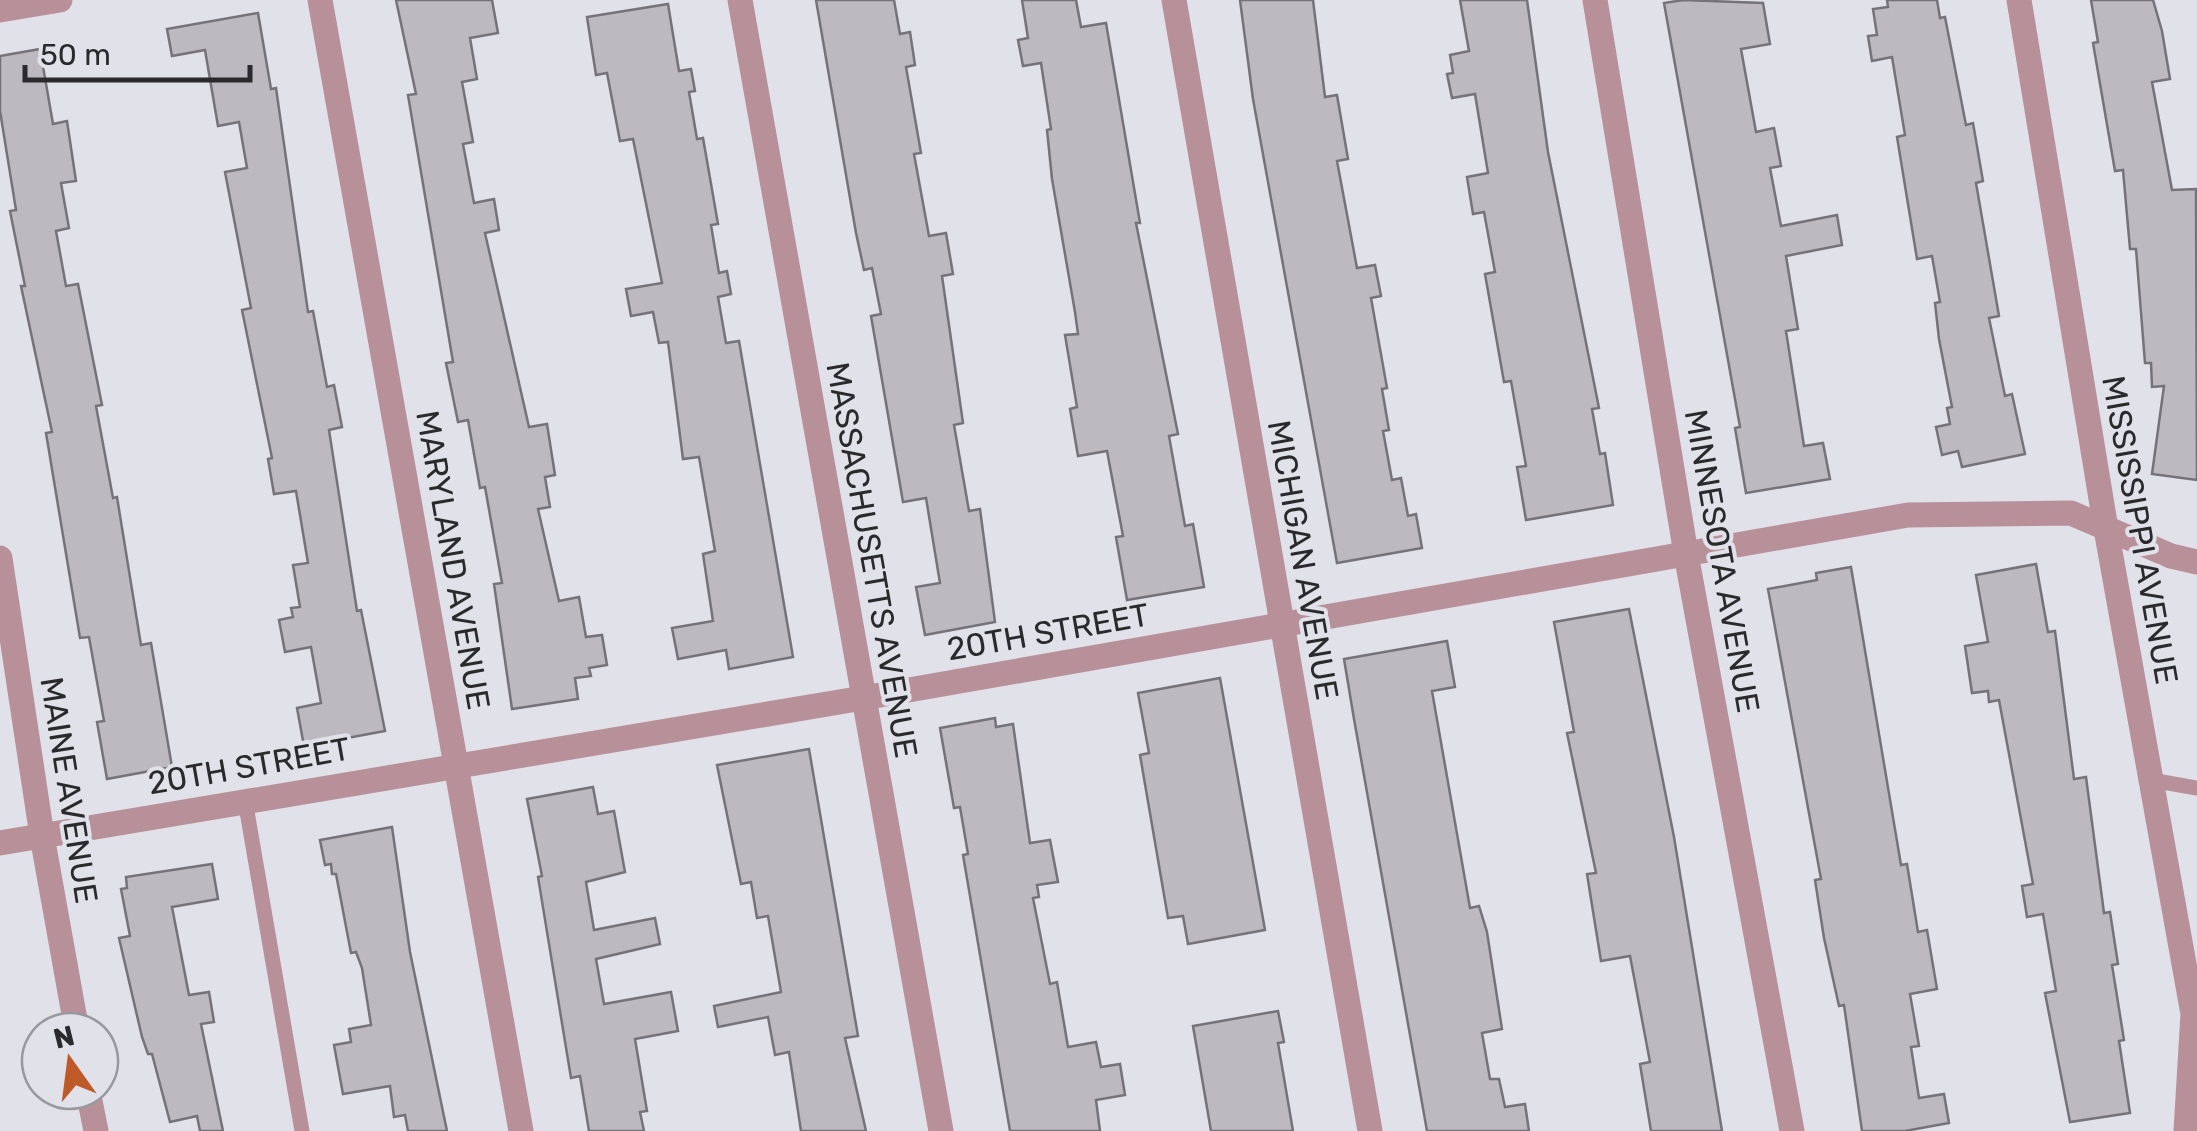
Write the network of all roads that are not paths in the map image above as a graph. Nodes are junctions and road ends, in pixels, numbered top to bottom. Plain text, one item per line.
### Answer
1 (60, 0) edge
2 (320, 0) edge
3 (740, 0) edge
4 (1174, 0) edge
5 (1595, 0) edge
6 (2018, 0) edge
7 (0, 10) edge
8 (2106, 529) junction
9 (1686, 554) junction
10 (0, 558) edge
11 (2197, 562) edge
12 (1281, 624) junction
13 (863, 698) junction
14 (457, 763) junction
15 (2152, 780) junction
16 (2197, 788) edge
17 (245, 800) junction
18 (42, 836) junction
19 (0, 843) edge
20 (74, 1011) edge
21 (302, 1131) edge
22 (522, 1131) edge
23 (940, 1131) edge
24 (1370, 1131) edge
25 (1792, 1131) edge
26 (2186, 1131) edge

1 - 7 street
2 - 14 street, MARYLAND AVENUE
3 - 13 street, MASSACHUSETTS AVENUE
4 - 12 street, MICHIGAN AVENUE
5 - 9 street, MINNESOTA AVENUE
6 - 8 street, MISSISSIPPI AVENUE
8 - 9 street, 20TH STREET
8 - 11 street, 20TH STREET
8 - 15 street, MISSISSIPPI AVENUE
9 - 12 street, 20TH STREET
9 - 25 street, MINNESOTA AVENUE
10 - 18 street, MAINE AVENUE
12 - 13 street, 20TH STREET
12 - 24 street, MICHIGAN AVENUE
13 - 14 street, 20TH STREET
13 - 23 street, MASSACHUSETTS AVENUE
14 - 17 street, 20TH STREET
14 - 22 street, MARYLAND AVENUE
15 - 16 lane
15 - 26 street, MISSISSIPPI AVENUE
17 - 18 street, 20TH STREET
17 - 21 lane
18 - 19 street, 20TH STREET
18 - 20 street, MAINE AVENUE

